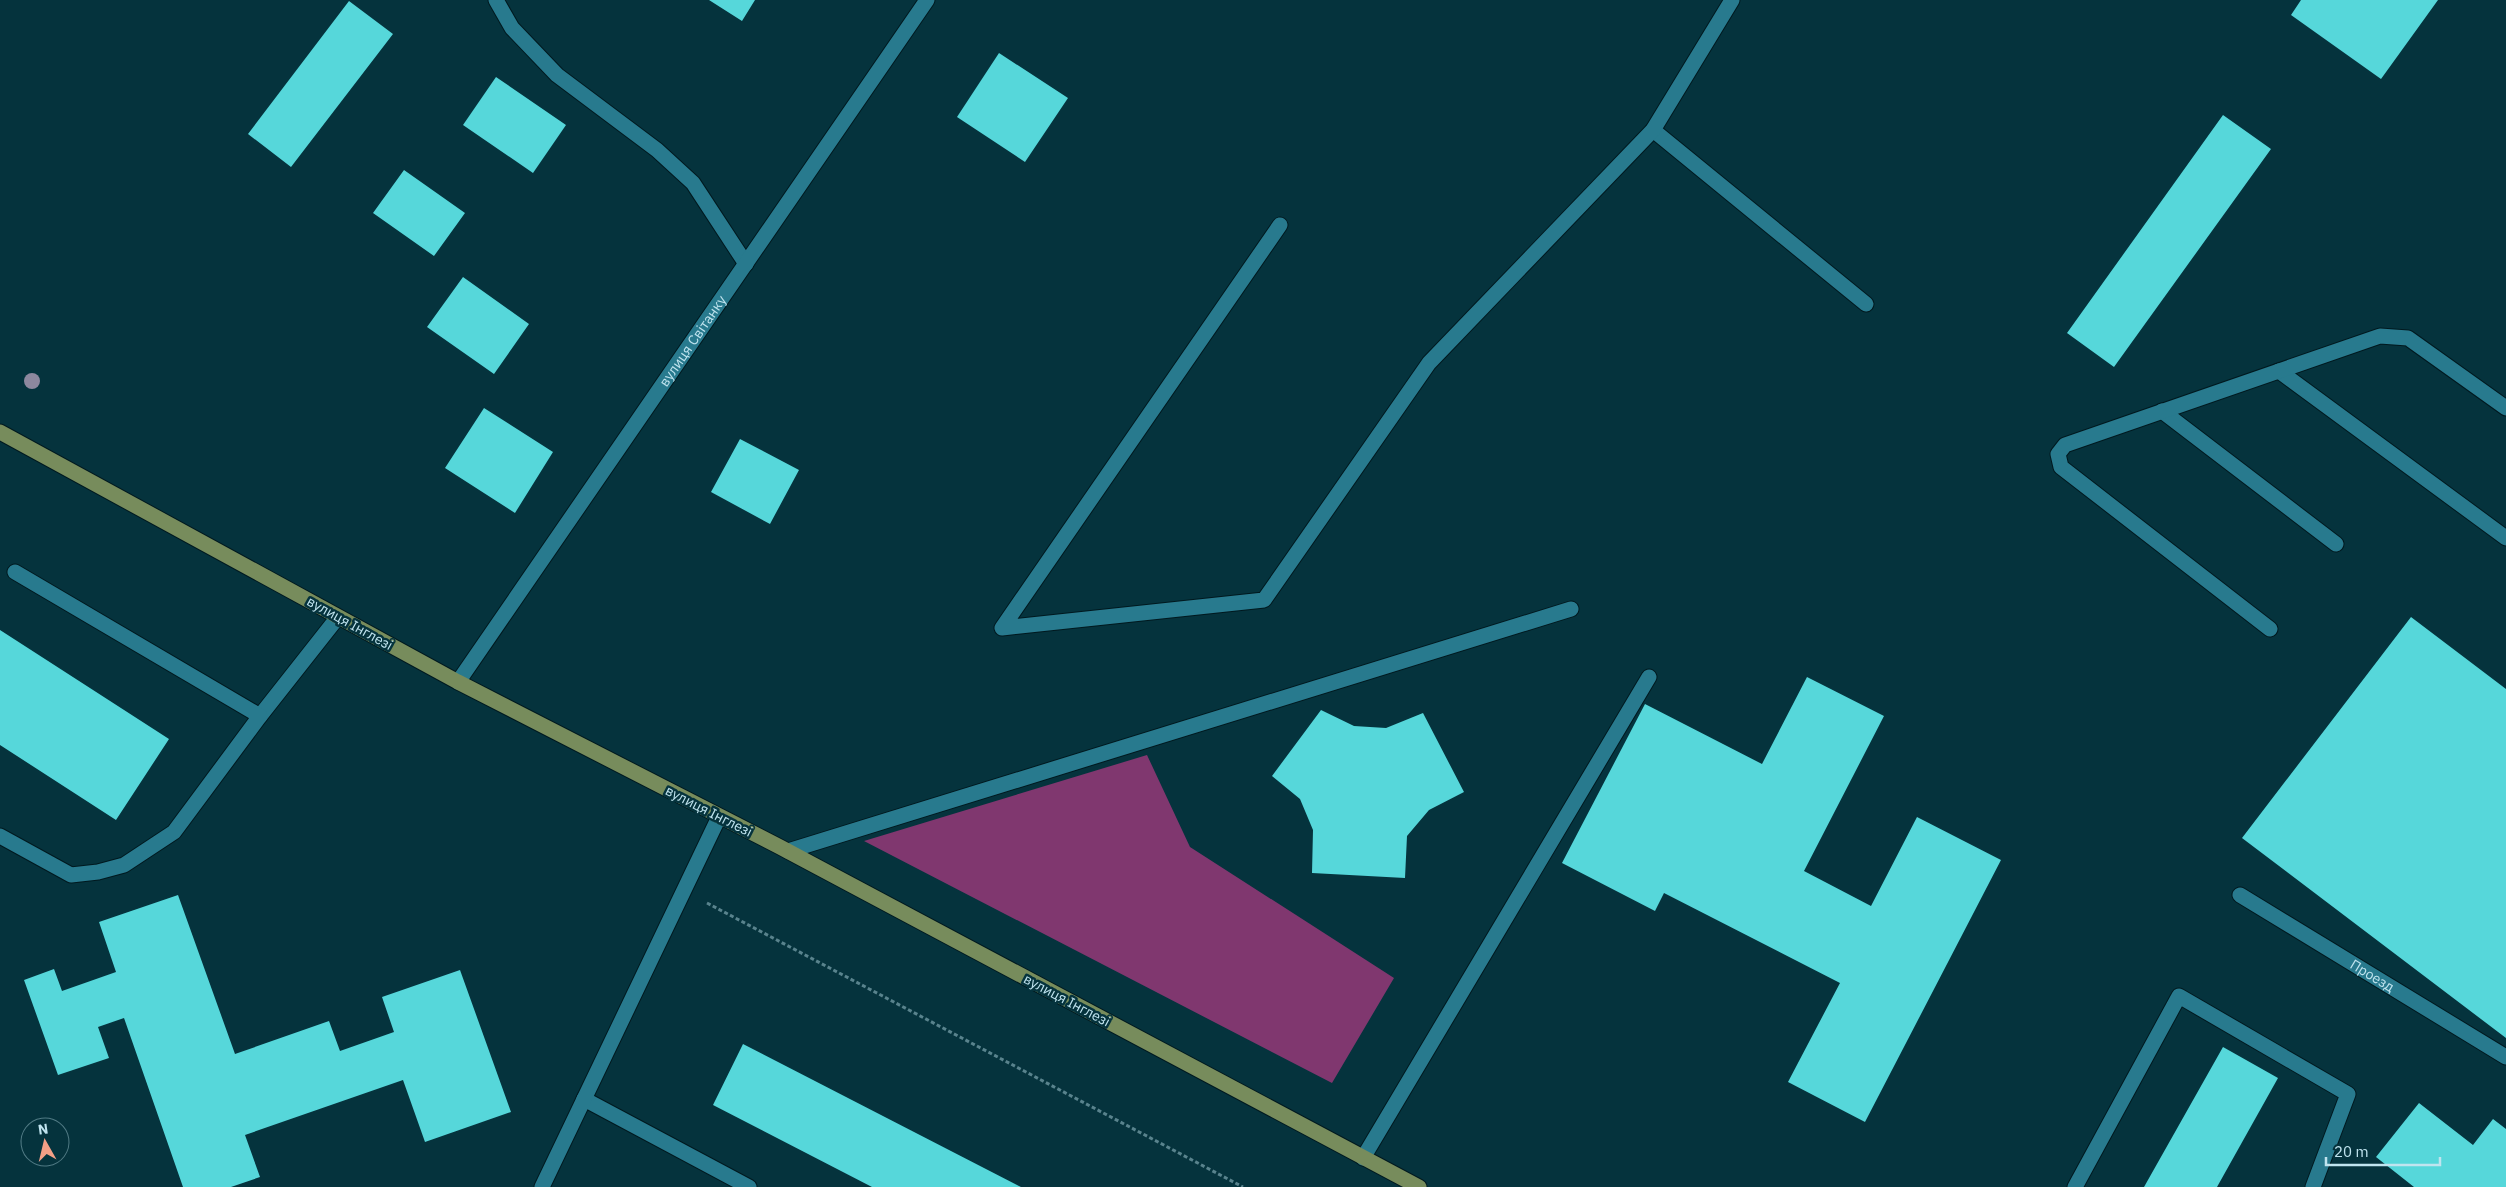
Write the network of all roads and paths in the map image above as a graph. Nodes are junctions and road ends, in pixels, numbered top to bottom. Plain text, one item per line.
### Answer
1 (496, 0) edge
2 (926, 0) edge
3 (1732, 0) edge
4 (1653, 130) junction
5 (1280, 225) dead end
6 (746, 264) junction
7 (1866, 304) dead end
8 (2279, 371) junction
9 (2506, 408) edge
10 (2162, 411) junction
11 (0, 432) edge
12 (2506, 538) edge
13 (2336, 544) dead end
14 (15, 572) dead end
15 (1571, 609) dead end
16 (338, 617) junction
17 (2270, 629) dead end
18 (1649, 677) dead end
19 (458, 682) junction
20 (260, 716) junction
21 (719, 817) junction
22 (0, 836) edge
23 (788, 852) junction
24 (682, 890) junction
25 (2240, 894) dead end
26 (2506, 1057) edge
27 (584, 1099) junction
28 (1363, 1158) junction
29 (542, 1187) edge
30 (748, 1187) edge
31 (1243, 1187) edge
32 (1419, 1187) edge
33 (2076, 1187) edge
34 (2313, 1187) edge

1 - 6 street
2 - 6 street, вулиця Світанку
3 - 4 street
4 - 5 street
4 - 7 street
6 - 19 street, вулиця Світанку
8 - 9 street
8 - 10 street
8 - 12 street
10 - 13 street
10 - 17 street
11 - 16 main road, вулиця Інглезі
14 - 20 street
15 - 23 street
16 - 19 main road, вулиця Інглезі
16 - 20 street
18 - 28 street
19 - 21 main road, вулиця Інглезі
20 - 22 street
21 - 23 main road, вулиця Інглезі
21 - 24 street
23 - 28 main road, вулиця Інглезі
24 - 27 street
24 - 31 path
25 - 26 street, Проезд
27 - 29 street
27 - 30 street
28 - 32 main road, вулиця Інглезі
33 - 34 street

